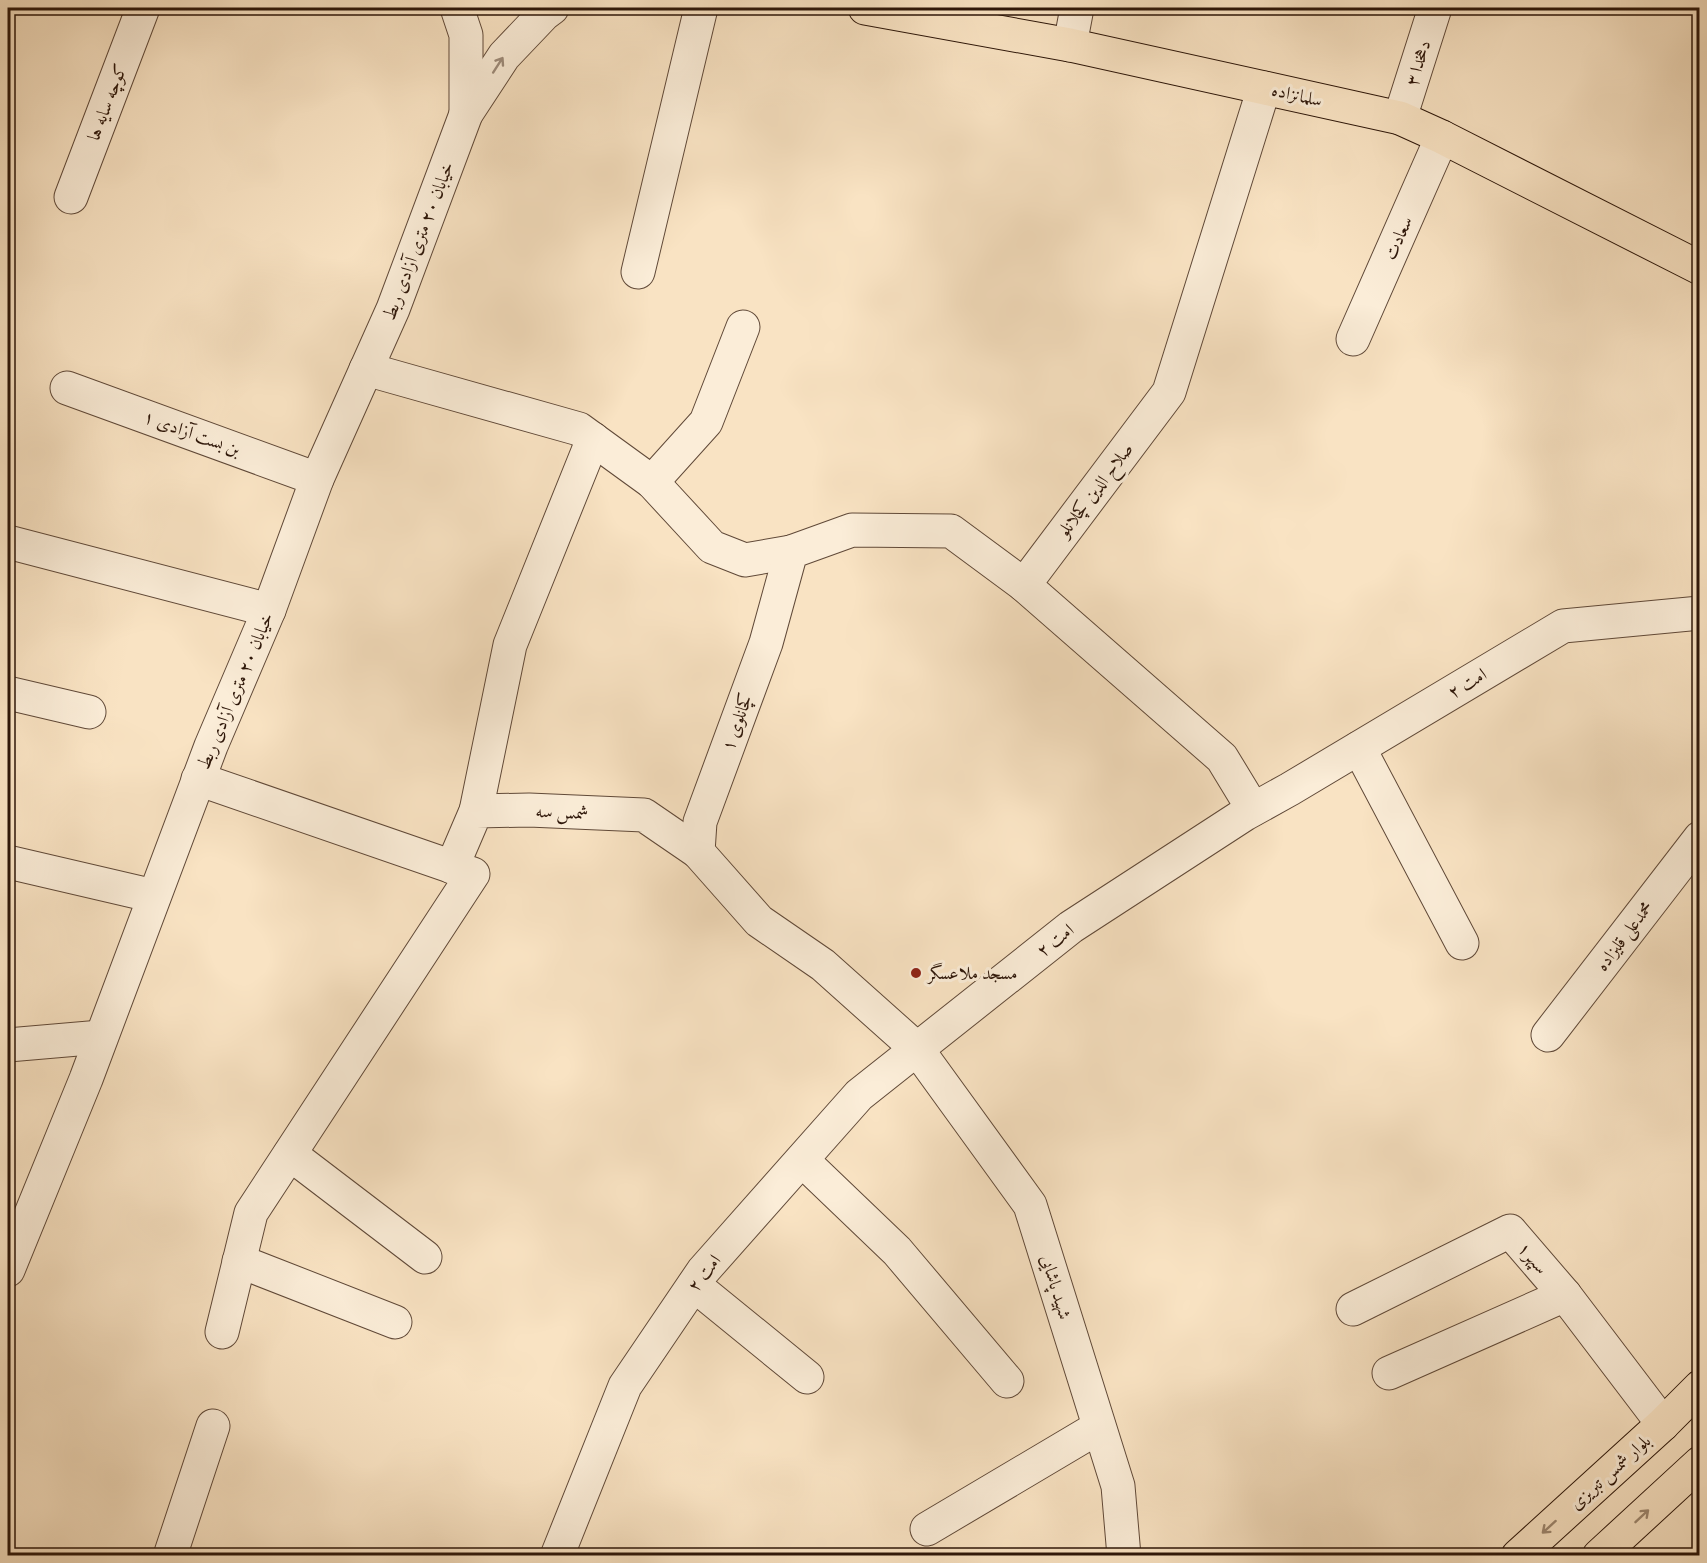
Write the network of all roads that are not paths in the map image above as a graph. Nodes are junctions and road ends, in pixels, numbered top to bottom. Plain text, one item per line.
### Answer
1 (143, 8) edge
2 (457, 8) edge
3 (552, 8) edge
4 (700, 8) edge
5 (866, 8) edge
6 (1077, 8) edge
7 (1435, 8) edge
8 (1070, 45) junction
9 (1264, 88) junction
10 (466, 114) junction
11 (1400, 118) junction
12 (1442, 137) junction
13 (71, 197) dead end
14 (1699, 266) edge
15 (638, 272) dead end
16 (743, 327) dead end
17 (1353, 339) dead end
18 (366, 369) junction
19 (67, 388) dead end
20 (593, 439) junction
21 (317, 479) junction
22 (652, 482) junction
23 (8, 542) edge
24 (791, 552) junction
25 (1024, 585) junction
26 (269, 610) junction
27 (1700, 613) edge
28 (8, 693) edge
29 (89, 712) dead end
30 (1359, 748) junction
31 (198, 779) junction
32 (1253, 809) junction
33 (476, 811) junction
34 (1700, 838) edge
35 (698, 852) junction
36 (8, 862) edge
37 (452, 867) junction
38 (154, 896) junction
39 (1462, 943) dead end
40 (1548, 1035) dead end
41 (101, 1037) junction
42 (8, 1045) edge
43 (917, 1049) junction
44 (290, 1154) junction
45 (802, 1160) junction
46 (425, 1257) dead end
47 (239, 1261) junction
48 (8, 1270) edge
49 (694, 1285) junction
50 (1565, 1295) junction
51 (1353, 1309) dead end
52 (395, 1322) dead end
53 (222, 1332) dead end
54 (1389, 1373) dead end
55 (807, 1377) dead end
56 (1007, 1381) dead end
57 (1700, 1387) edge
58 (1663, 1424) junction
59 (213, 1426) dead end
60 (1099, 1427) junction
61 (1700, 1463) edge
62 (927, 1529) dead end
63 (170, 1556) edge
64 (557, 1556) edge
65 (1124, 1556) edge
66 (1518, 1556) edge
67 (1599, 1556) edge

1 - 13 street, کوچه سایه ها
2 - 10 street
10 -> 3 street
4 - 15 street
5 - 8 main road, سلمانزاده
6 - 8 street
7 - 11 street, دهخدا ۳
8 - 9 main road, سلمانزاده
9 - 11 main road, سلمانزاده
9 - 25 street, صلاح الدین کچلانلو
10 - 18 street, خیابان ۲۰ متری آزادی ربط
11 - 12 main road, سلمانزاده
12 - 14 main road, سلمانزاده
12 - 17 street, سعادت
16 - 22 street
18 - 20 street
18 - 21 street, خیابان ۲۰ متری آزادی ربط
19 - 21 street, بن بست آزادی ۱
20 - 22 street
20 - 33 street
21 - 26 street, خیابان ۲۰ متری آزادی ربط
22 - 24 street
23 - 26 street
24 - 25 street
24 - 35 street, کچانلوی ۱
25 - 32 street
26 - 31 street, خیابان ۲۰ متری آزادی ربط
27 - 30 street, امت ۲
28 - 29 street
30 - 32 street, امت ۲
30 - 39 street
31 - 37 street
31 - 38 street, خیابان ۲۰ متری آزادی ربط
32 - 43 street, امت ۲
33 - 35 street, شمس سه
33 - 37 street
34 - 40 street, محمدعلی قلیزاده
35 - 43 street
36 - 38 street
37 - 44 street
38 - 41 street, خیابان ۲۰ متری آزادی ربط
41 - 42 street
41 - 48 street, خیابان ۲۰ متری آزادی ربط
43 - 45 street, امت ۲
43 - 60 street, شهید پاشایی
44 - 46 street
44 - 47 street
45 - 49 street, امت ۲
45 - 56 street
47 - 52 street
47 - 53 street
49 - 55 street
49 - 64 street, امت ۲
50 - 51 street, سپهر۱
50 - 54 street
50 - 58 street, سپهر۱
57 - 58 main road, بلوار شمس تبریزی
58 -> 66 main road, بلوار شمس تبریزی
59 - 63 street
60 - 62 street
60 - 65 street, شهید پاشایی
67 -> 61 main road

